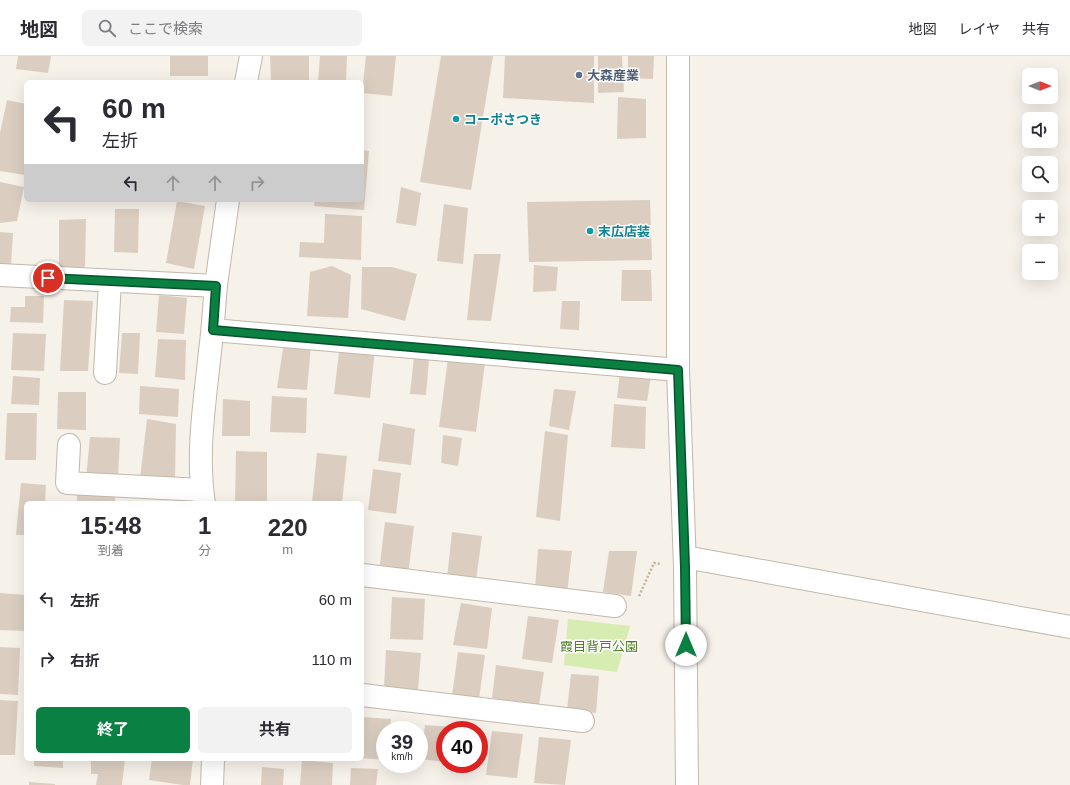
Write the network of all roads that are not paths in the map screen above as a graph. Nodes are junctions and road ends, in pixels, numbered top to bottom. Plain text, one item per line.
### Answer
1 (250, 56) edge
2 (678, 56) edge
3 (246, 80) edge
4 (228, 202) edge
5 (0, 275) edge
6 (110, 281) junction
7 (216, 286) junction
8 (213, 330) junction
9 (678, 370) junction
10 (105, 373) dead end
11 (69, 445) dead end
12 (203, 496) edge
13 (685, 562) junction
14 (364, 575) edge
15 (615, 606) road end
16 (1070, 627) edge
17 (364, 695) edge
18 (583, 721) dead end
19 (213, 761) edge
20 (212, 785) edge
21 (687, 785) edge

1 - 3 street
2 - 9 street
4 - 7 street
5 - 6 street
6 - 7 street
6 - 10 street
7 - 8 street
8 - 9 street
8 - 12 street
9 - 13 street
11 - 12 street
13 - 16 street
13 - 21 street
14 - 15 street
17 - 18 street
19 - 20 street

